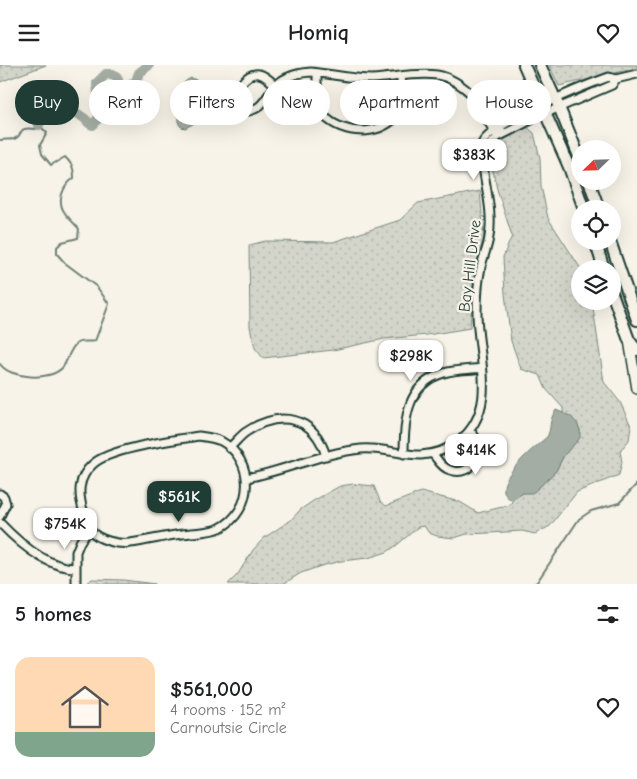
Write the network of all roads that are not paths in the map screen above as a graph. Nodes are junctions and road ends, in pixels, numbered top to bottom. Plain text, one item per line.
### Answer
1 (524, 65) edge
2 (540, 65) edge
3 (317, 73) junction
4 (637, 74) edge
5 (401, 76) junction
6 (284, 80) edge
7 (534, 80) edge
8 (544, 80) edge
9 (275, 85) joint
10 (551, 106) junction
11 (514, 125) edge
12 (499, 133) junction
13 (571, 143) edge
14 (581, 200) edge
15 (613, 250) edge
16 (618, 310) edge
17 (637, 320) edge
18 (629, 340) junction
19 (637, 350) edge
20 (482, 368) junction
21 (637, 389) edge
22 (470, 431) junction
23 (229, 448) junction
24 (404, 454) junction
25 (433, 454) junction
26 (326, 456) junction
27 (246, 478) junction
28 (0, 494) edge
29 (0, 516) edge
30 (0, 523) edge
31 (89, 528) junction
32 (76, 567) junction
33 (76, 584) edge

1 - 7 main road
2 - 8 main road
3 - 5 street
3 - 5 street
3 - 6 street
4 - 10 street, Bay Hill Drive
5 - 12 street
9 - 9 street
10 - 13 main road
10 - 14 main road
11 - 12 street, Bay Hill Drive
12 - 20 street, Bay Hill Drive
15 - 17 main road
16 - 18 main road
18 - 19 main road
18 - 21 street
20 - 22 street, Bay Hill Drive
20 - 24 street
22 - 25 street, Bay Hill Drive
22 - 25 street
23 - 26 street
23 - 27 street
23 - 31 street
24 - 25 street, Bay Hill Drive
24 - 26 street, Bay Hill Drive
26 - 27 street, Bay Hill Drive
27 - 31 street
28 - 29 street
30 - 32 street
31 - 32 street
32 - 33 street

